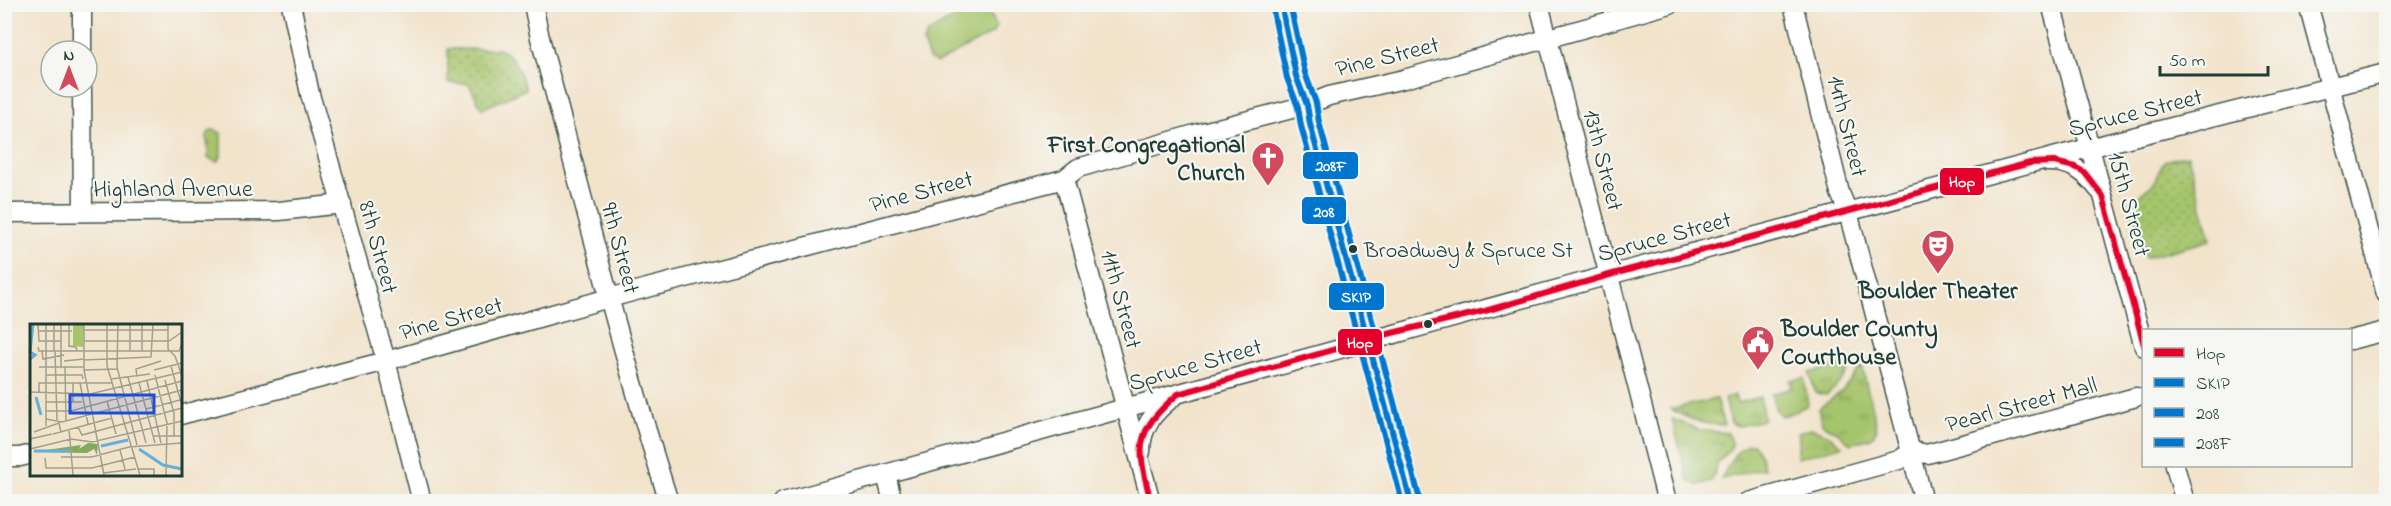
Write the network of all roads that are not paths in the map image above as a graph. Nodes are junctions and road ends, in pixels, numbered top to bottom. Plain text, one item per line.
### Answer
1 (82, 4) edge
2 (291, 4) edge
3 (533, 4) edge
4 (1281, 4) edge
5 (1539, 4) edge
6 (1670, 4) edge
7 (1793, 4) edge
8 (2051, 4) edge
9 (2308, 4) edge
10 (82, 39) edge
11 (1548, 39) junction
12 (2386, 73) edge
13 (2330, 88) junction
14 (82, 99) edge
15 (1307, 105) junction
16 (2090, 148) junction
17 (2030, 163) junction
18 (1064, 178) junction
19 (2103, 196) junction
20 (342, 204) junction
21 (83, 212) junction
22 (1848, 212) junction
23 (4, 213) edge
24 (1610, 284) junction
25 (2386, 294) edge
26 (609, 298) junction
27 (2386, 331) edge
28 (2142, 340) edge
29 (2352, 340) edge
30 (1370, 341) junction
31 (386, 361) junction
32 (1178, 394) junction
33 (2136, 397) dead end
34 (1126, 409) junction
35 (182, 414) edge
36 (30, 454) edge
37 (4, 457) edge
38 (2176, 467) edge
39 (1143, 469) junction
40 (886, 475) junction
41 (422, 501) edge
42 (669, 501) edge
43 (783, 501) edge
44 (893, 501) edge
45 (1151, 501) edge
46 (1411, 501) edge
47 (1667, 501) edge
48 (1748, 501) edge
49 (1924, 501) edge
50 (2185, 501) edge

1 - 10 street
2 - 20 street, 8th Street
3 - 26 street, 9th Street
4 - 15 main road
5 - 11 street, 13th Street
6 - 11 street, Pine Street
7 - 22 street, 14th Street
8 - 16 street, 15th Street
9 - 13 street
11 - 15 street, Pine Street
11 - 24 street, 13th Street
12 - 13 street, Spruce Street
13 - 16 street, Spruce Street
13 - 25 street
14 - 21 street
15 - 18 street, Pine Street
15 - 30 main road
16 - 17 street, Spruce Street
16 - 19 street, 15th Street
17 - 19 street
17 - 22 street, Spruce Street
18 - 26 street, Pine Street
18 - 34 street, 11th Street
19 - 28 street, 15th Street
20 - 21 street, Highland Avenue
20 - 31 street, 8th Street
21 - 23 street, Highland Avenue
22 - 24 street, Spruce Street
22 - 49 street, 14th Street
24 - 30 street, Spruce Street
24 - 47 street, 13th Street
26 - 31 street, Pine Street
26 - 42 street, 9th Street
27 - 29 street
30 - 32 street, Spruce Street
30 - 46 main road
31 - 35 street, Pine Street
31 - 41 street, 8th Street
32 - 34 street, Spruce Street
32 - 39 street
33 - 48 street, Pearl Street Mall
34 - 39 street, 11th Street
34 - 40 street, Spruce Street
36 - 37 street
38 - 50 street
39 - 45 street, 11th Street
40 - 43 street, Spruce Street
40 - 44 street

